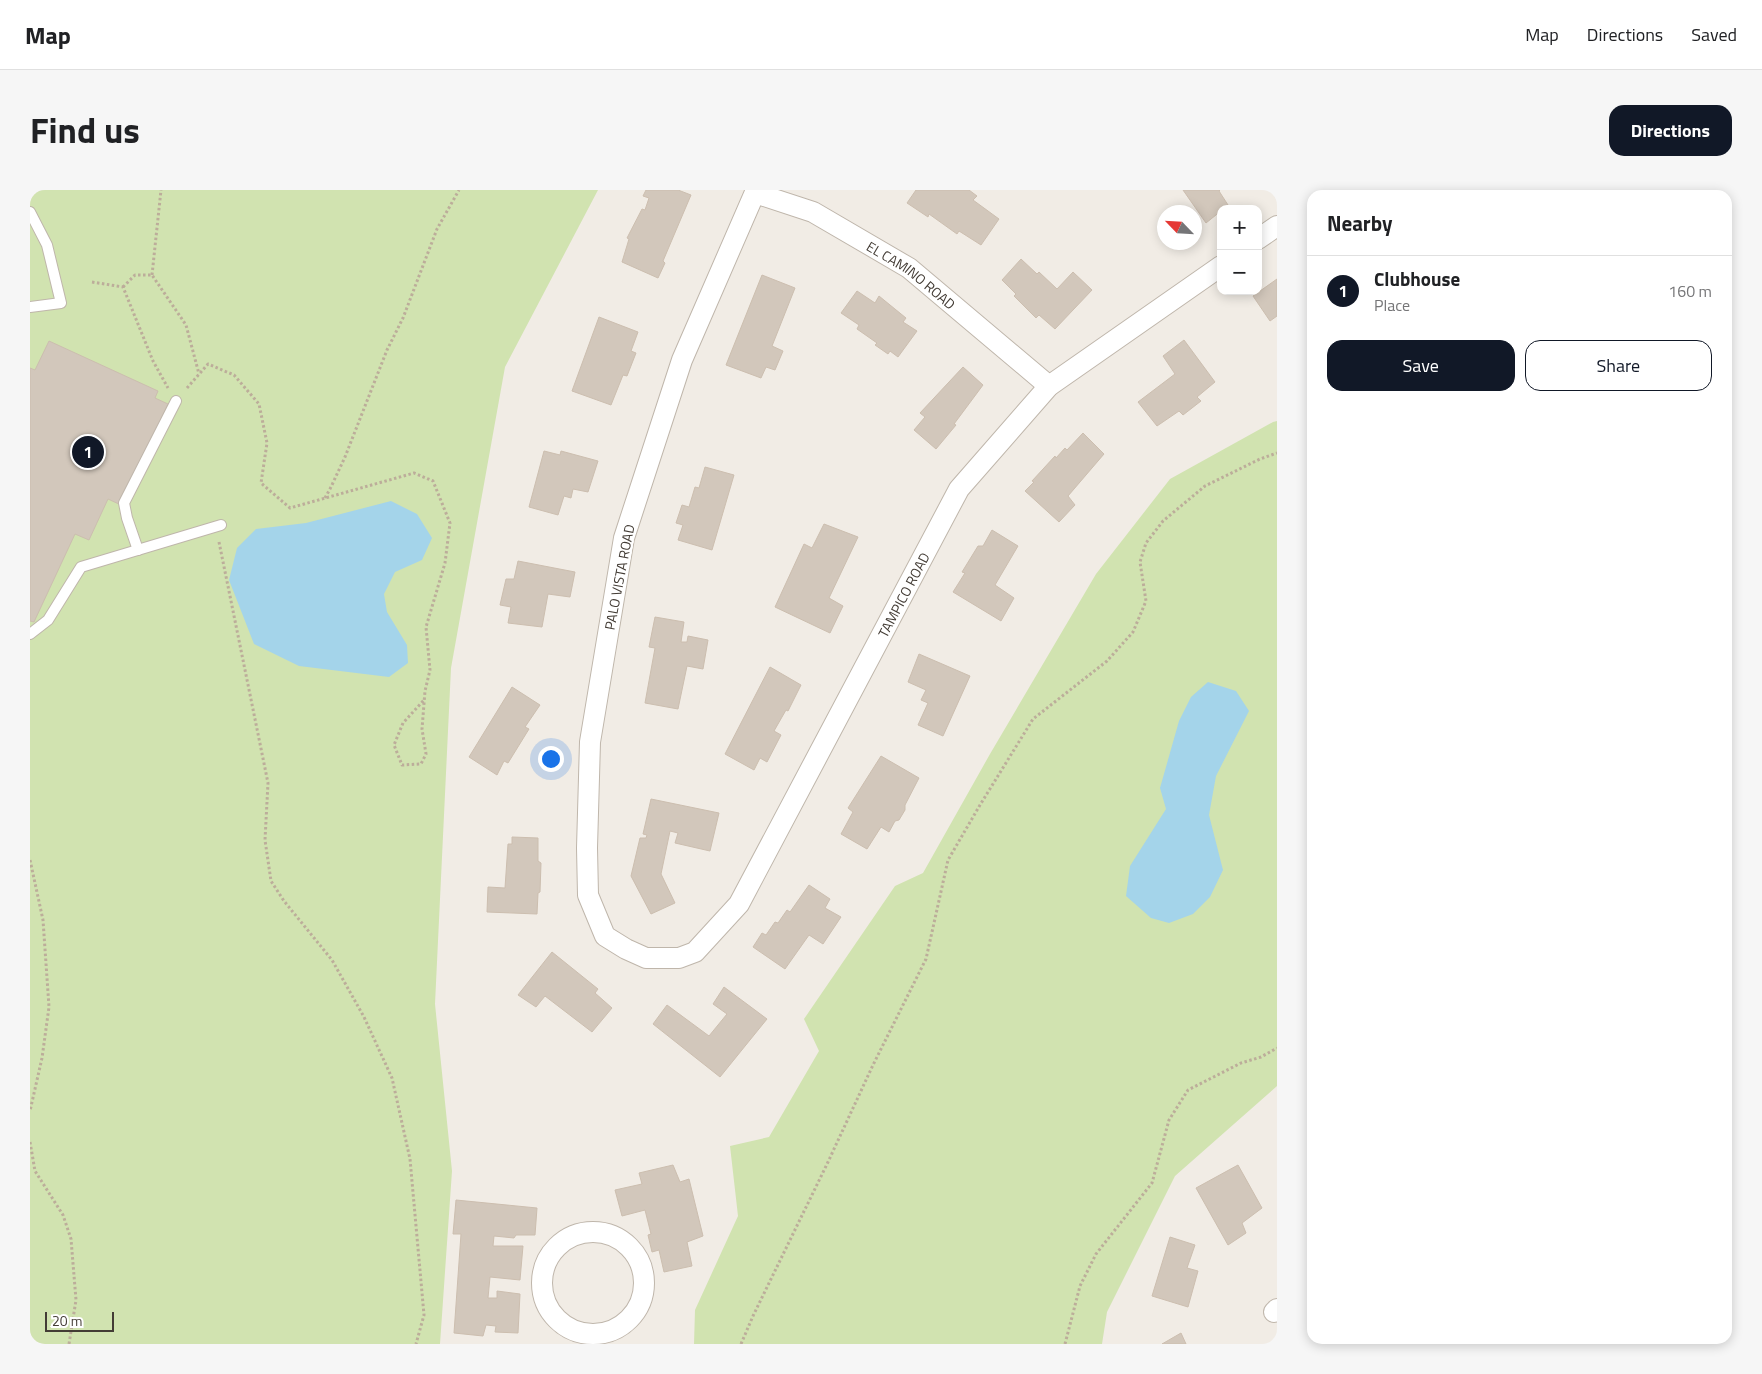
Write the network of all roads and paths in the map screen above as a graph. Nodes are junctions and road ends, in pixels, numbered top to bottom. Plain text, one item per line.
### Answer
1 (161, 190) edge
2 (459, 190) edge
3 (756, 192) edge
4 (30, 212) edge
5 (1277, 226) edge
6 (1262, 236) edge
7 (1217, 269) edge
8 (152, 275) junction
9 (92, 282) dead end
10 (123, 287) junction
11 (30, 307) edge
12 (199, 375) junction
13 (1049, 386) junction
14 (176, 401) junction
15 (1277, 453) edge
16 (324, 499) junction
17 (218, 526) joint
18 (138, 550) junction
19 (30, 634) edge
20 (424, 700) junction
21 (30, 860) edge
22 (646, 958) joint
23 (1277, 1048) edge
24 (30, 1111) edge
25 (30, 1142) edge
26 (574, 1338) edge
27 (69, 1344) edge
28 (416, 1344) edge
29 (741, 1344) edge
30 (1065, 1344) edge

1 - 8 path
2 - 16 path
3 - 13 street, EL CAMINO ROAD
3 - 22 street, PALO VISTA ROAD
4 - 11 lane
5 - 6 street
7 - 13 street, TAMPICO ROAD
8 - 10 path
8 - 12 path
9 - 10 path
10 - 14 path
12 - 14 path
12 - 16 path
13 - 22 street, TAMPICO ROAD
14 - 18 lane
15 - 29 path
16 - 20 path
17 - 18 lane
17 - 28 path
18 - 19 lane
20 - 20 path
21 - 24 path
23 - 30 path
25 - 27 path
26 - 26 street

